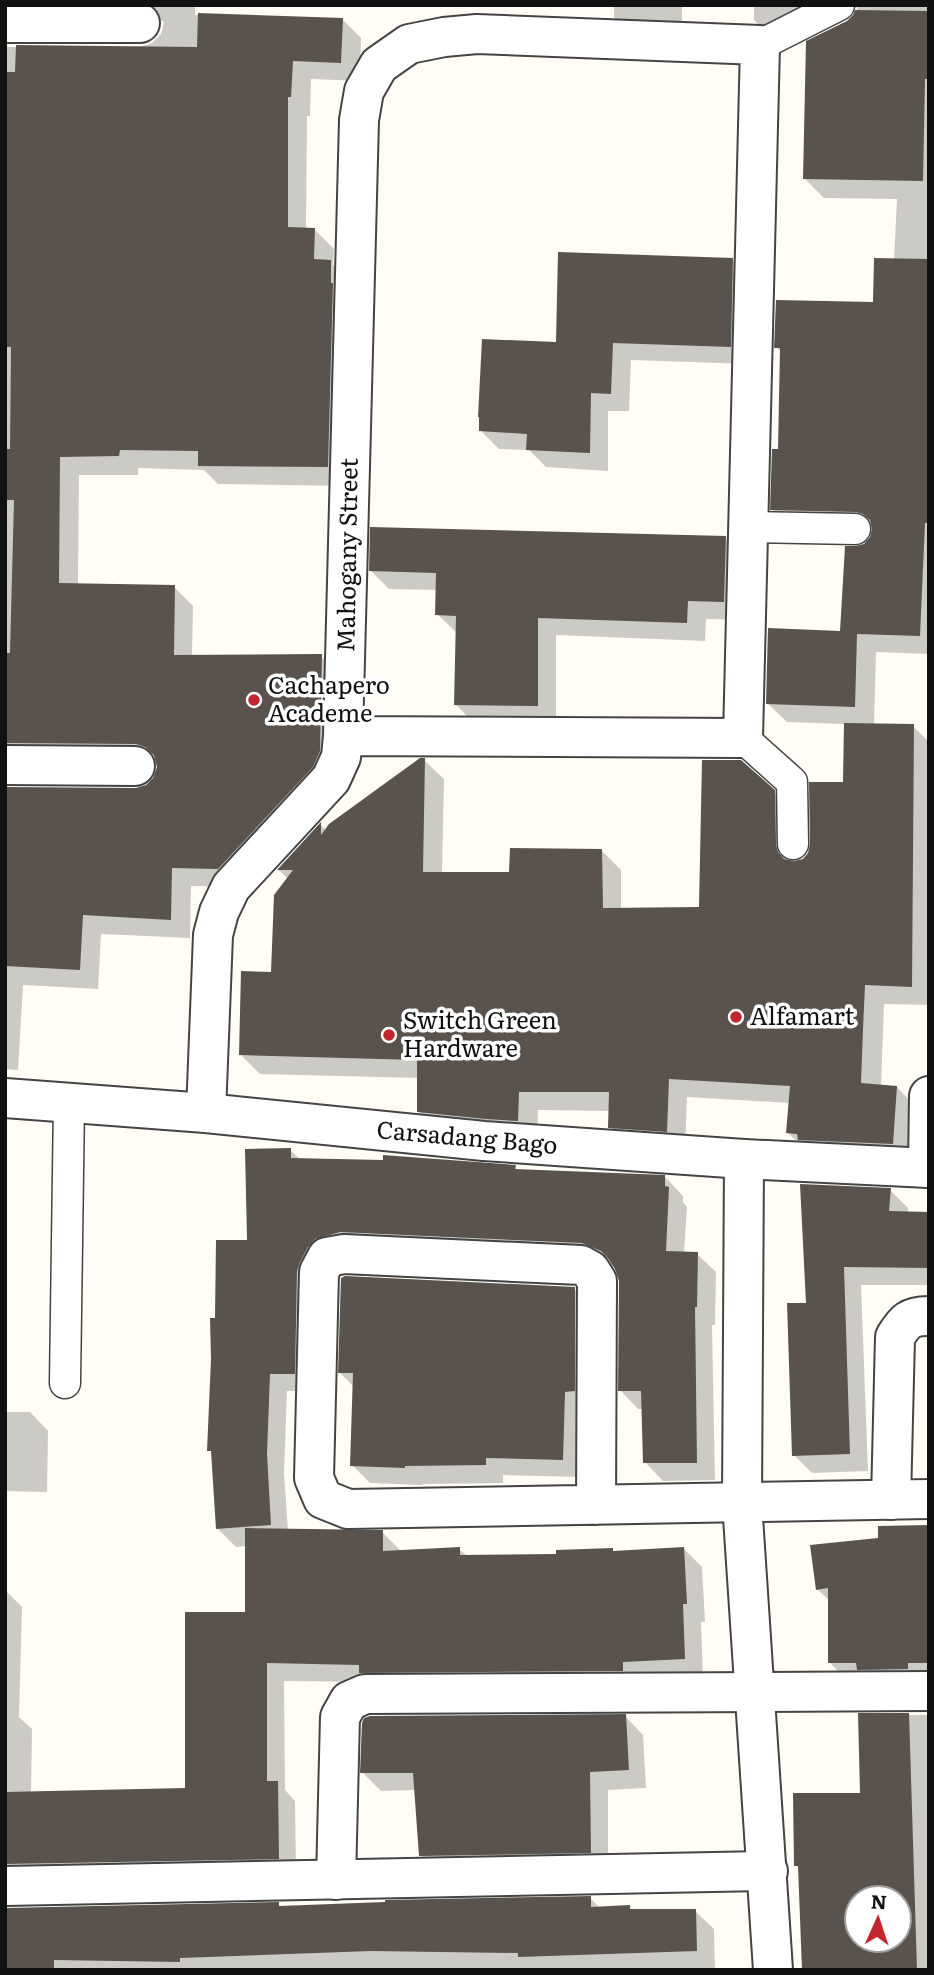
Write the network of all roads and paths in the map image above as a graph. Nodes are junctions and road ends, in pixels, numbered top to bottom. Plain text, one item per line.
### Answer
1 (839, 5) edge
2 (513, 20) edge
3 (5, 23) edge
4 (140, 23) dead end
5 (760, 45) junction
6 (749, 527) junction
7 (855, 529) dead end
8 (343, 736) junction
9 (743, 738) junction
10 (5, 765) edge
11 (135, 766) dead end
12 (793, 844) dead end
13 (929, 1096) edge
14 (5, 1098) edge
15 (69, 1102) junction
16 (206, 1113) junction
17 (744, 1159) junction
18 (928, 1168) edge
19 (929, 1316) edge
20 (65, 1383) dead end
21 (929, 1499) edge
22 (891, 1500) junction
23 (742, 1502) junction
24 (596, 1505) junction
25 (929, 1691) edge
26 (755, 1692) junction
27 (768, 1871) junction
28 (335, 1880) junction
29 (5, 1886) edge
30 (773, 1970) edge

1 - 5 lane
2 - 5 street, Mahogany Street
2 - 8 street, Mahogany Street
3 - 4 street
5 - 6 street
6 - 7 lane
6 - 9 street
8 - 9 street
8 - 16 street, Mahogany Street
9 - 12 lane
10 - 11 street
13 - 18 street
14 - 15 street, Carsadang Bago
15 - 16 street, Carsadang Bago
15 - 20 lane
16 - 17 street, Carsadang Bago
17 - 18 street, Carsadang Bago
17 - 23 street
19 - 22 street
21 - 22 street
22 - 23 street
23 - 24 street
23 - 26 street
24 - 24 street
25 - 26 street
26 - 27 street
26 - 28 street
27 - 28 street
27 - 30 street
28 - 29 street

